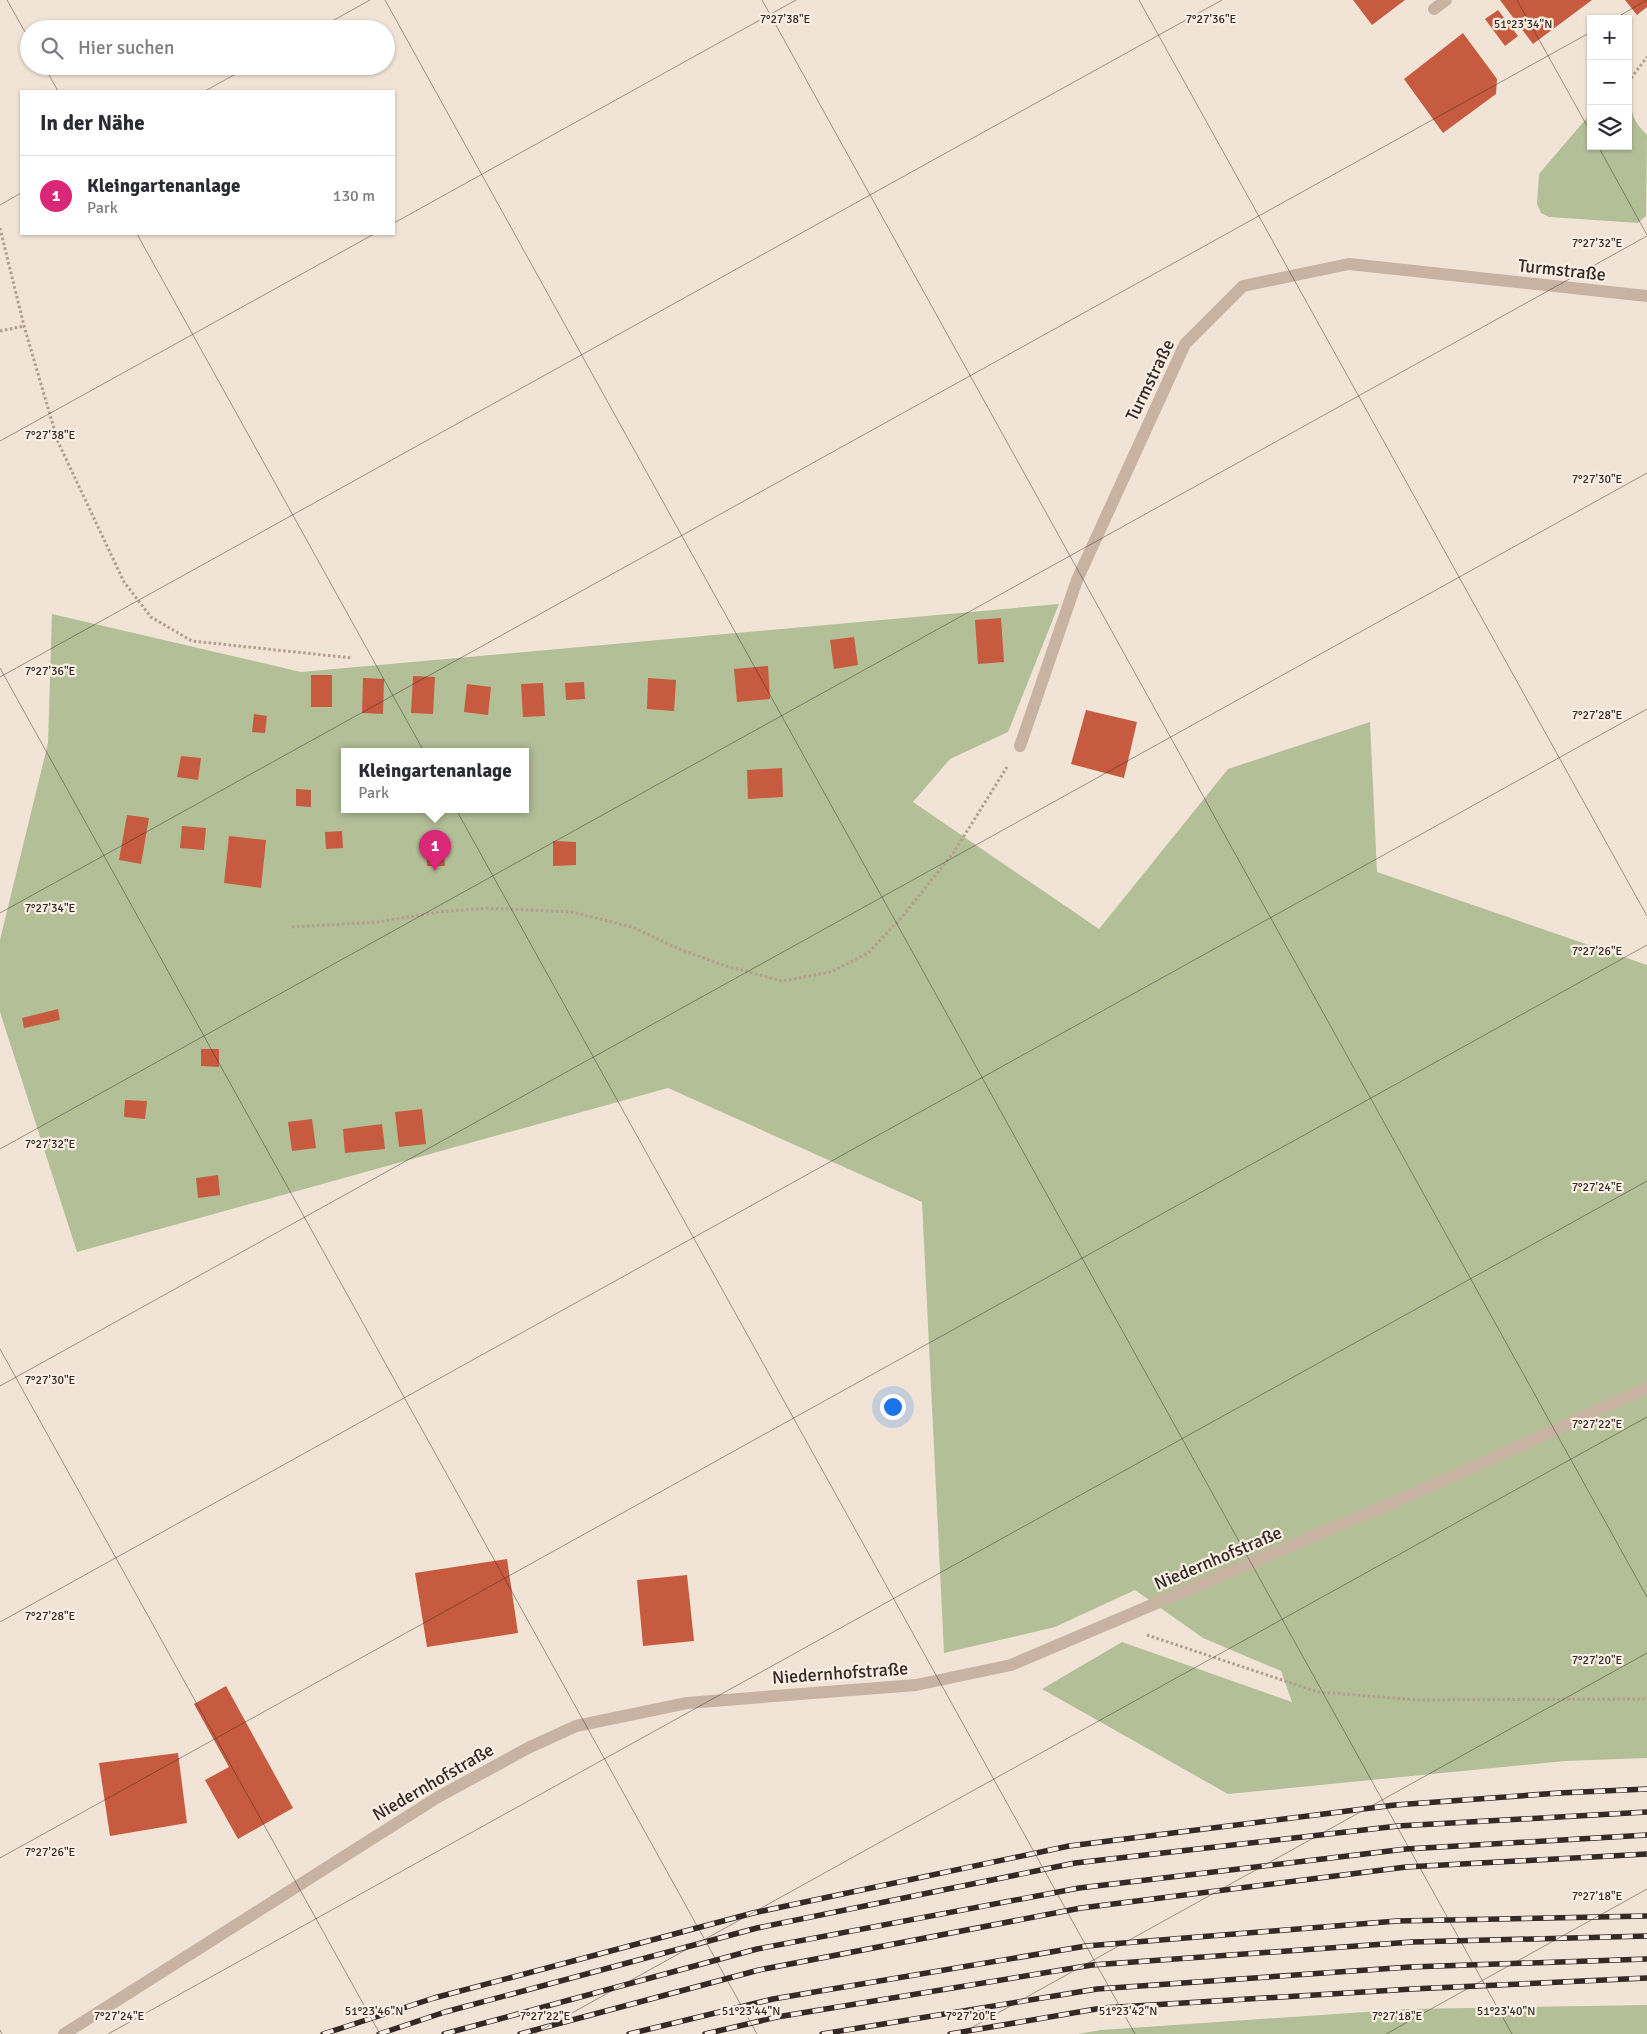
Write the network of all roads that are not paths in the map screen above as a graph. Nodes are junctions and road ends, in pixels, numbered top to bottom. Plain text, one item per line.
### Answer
1 (1446, 0) edge
2 (1434, 9) dead end
3 (1647, 296) edge
4 (1020, 746) road end
5 (1647, 1388) edge
6 (64, 2034) edge

1 - 2 street
3 - 4 street, Turmstraße
5 - 6 street, Niedernhofstraße

